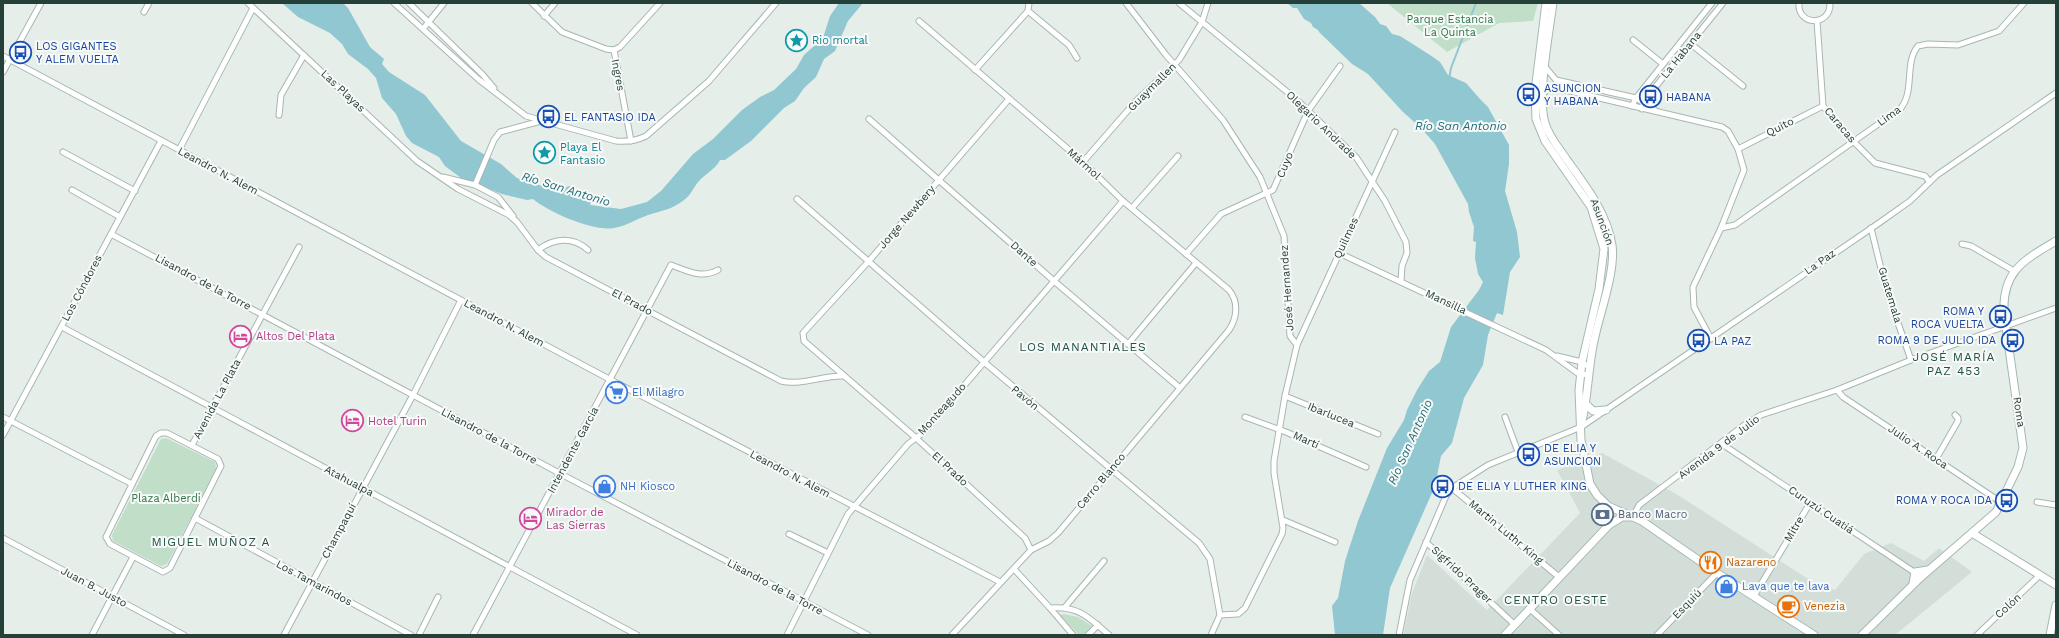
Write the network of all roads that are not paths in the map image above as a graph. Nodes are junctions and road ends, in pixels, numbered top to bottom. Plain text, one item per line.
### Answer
1 (41, 3) edge
2 (149, 3) edge
3 (248, 3) edge
4 (394, 3) edge
5 (409, 3) edge
6 (444, 3) edge
7 (532, 3) edge
8 (555, 3) edge
9 (660, 3) edge
10 (776, 3) edge
11 (1029, 3) edge
12 (1126, 3) edge
13 (1179, 3) edge
14 (1208, 3) edge
15 (1546, 3) edge
16 (1553, 3) edge
17 (1712, 3) edge
18 (1723, 3) edge
19 (1800, 3) edge
20 (1830, 3) edge
21 (2024, 3) edge
22 (253, 8) junction
23 (1028, 11) junction
24 (144, 12) dead end
25 (544, 16) junction
26 (429, 21) junction
27 (919, 21) dead end
28 (1817, 21) junction
29 (1202, 22) junction
30 (1542, 28) junction
31 (423, 29) junction
32 (1550, 29) junction
33 (1633, 40) dead end
34 (1691, 44) junction
35 (614, 50) junction
36 (304, 55) junction
37 (3, 56) edge
38 (1078, 58) dead end
39 (10, 59) junction
40 (1663, 64) junction
41 (1174, 65) junction
42 (1340, 66) dead end
43 (1546, 68) junction
44 (975, 70) junction
45 (3, 72) edge
46 (1743, 86) dead end
47 (2056, 93) edge
48 (1542, 94) junction
49 (500, 95) junction
50 (1636, 98) junction
51 (1009, 99) junction
52 (1644, 101) junction
53 (1632, 106) junction
54 (1823, 106) junction
55 (1642, 109) junction
56 (1308, 111) junction
57 (1657, 111) junction
58 (279, 115) dead end
59 (869, 119) dead end
60 (541, 121) junction
61 (1395, 132) dead end
62 (161, 141) junction
63 (631, 141) junction
64 (1853, 141) junction
65 (1738, 149) junction
66 (179, 150) junction
67 (62, 152) dead end
68 (1178, 156) dead end
69 (1083, 162) junction
70 (440, 176) junction
71 (940, 179) junction
72 (1372, 180) junction
73 (1929, 181) junction
74 (475, 185) junction
75 (72, 190) dead end
76 (135, 191) junction
77 (1268, 193) junction
78 (797, 199) dead end
79 (1123, 201) junction
80 (1132, 208) junction
81 (120, 217) junction
82 (517, 222) junction
83 (1721, 228) junction
84 (1871, 228) junction
85 (111, 234) junction
86 (2056, 241) edge
87 (1962, 244) dead end
88 (299, 247) dead end
89 (538, 250) junction
90 (588, 250) dead end
91 (1338, 253) junction
92 (1186, 254) junction
93 (868, 262) junction
94 (1196, 263) junction
95 (718, 270) dead end
96 (2014, 271) junction
97 (1054, 281) junction
98 (1401, 281) junction
99 (461, 300) junction
100 (2056, 308) edge
101 (648, 310) junction
102 (263, 314) junction
103 (1236, 314) joint
104 (2006, 326) junction
105 (62, 327) junction
106 (803, 333) joint
107 (1711, 339) junction
108 (1128, 344) junction
109 (1297, 345) junction
110 (1552, 354) junction
111 (1911, 360) junction
112 (984, 362) junction
113 (1582, 362) junction
114 (833, 366) junction
115 (1586, 372) junction
116 (829, 376) junction
117 (844, 376) junction
118 (611, 380) junction
119 (1180, 388) junction
120 (1837, 390) junction
121 (413, 395) junction
122 (1285, 396) junction
123 (1586, 404) junction
124 (212, 407) junction
125 (1606, 410) junction
126 (1955, 415) dead end
127 (3, 417) edge
128 (1245, 417) dead end
129 (1505, 417) dead end
130 (10, 421) junction
131 (1581, 427) junction
132 (1279, 429) junction
133 (1378, 434) dead end
134 (3, 435) edge
135 (916, 438) junction
136 (1722, 444) junction
137 (192, 445) junction
138 (1518, 452) junction
139 (1936, 459) junction
140 (1366, 467) dead end
141 (1110, 470) junction
142 (560, 474) junction
143 (132, 484) junction
144 (362, 488) junction
145 (1452, 488) junction
146 (2037, 502) dead end
147 (1810, 503) junction
148 (2002, 503) junction
149 (2056, 505) edge
150 (1608, 506) junction
151 (853, 507) junction
152 (195, 518) junction
153 (1637, 518) junction
154 (1283, 520) junction
155 (1609, 525) junction
156 (1972, 533) junction
157 (789, 534) dead end
158 (3, 538) edge
159 (1335, 542) dead end
160 (1426, 542) junction
161 (1031, 550) junction
162 (828, 553) junction
163 (134, 557) junction
164 (1104, 561) dead end
165 (510, 567) junction
166 (1014, 569) junction
167 (1717, 573) junction
168 (1918, 574) junction
169 (2039, 576) junction
170 (1559, 577) junction
171 (312, 582) junction
172 (1000, 582) junction
173 (2056, 585) edge
174 (112, 596) junction
175 (1754, 596) junction
176 (438, 597) dead end
177 (804, 602) junction
178 (2056, 604) edge
179 (1064, 607) junction
180 (1050, 608) junction
181 (1530, 609) junction
182 (1220, 615) junction
183 (1515, 624) junction
184 (1098, 625) junction
185 (92, 635) edge
186 (184, 635) edge
187 (284, 635) edge
188 (411, 635) edge
189 (419, 635) edge
190 (473, 635) edge
191 (637, 635) edge
192 (787, 635) edge
193 (868, 635) edge
194 (952, 635) edge
195 (1073, 635) edge
196 (1088, 635) edge
197 (1109, 635) edge
198 (1211, 635) edge
199 (1399, 635) edge
200 (1505, 635) edge
201 (1559, 635) edge
202 (1657, 635) edge
203 (1813, 635) edge
204 (1862, 635) edge
205 (1977, 635) edge
206 (2050, 635) edge

1 - 39 street
2 - 24 street
3 - 22 street, Las Playas
4 - 31 street
5 - 26 street
6 - 26 street
7 - 25 street
8 - 25 street
9 - 35 street, Ingres
10 - 63 street
11 - 23 street
12 - 41 street, José Hernandez
13 - 29 street, Olegario Andrade
14 - 29 street, Guaymallen
15 - 30 main road, Asunción
16 - 32 main road, Asunción
17 - 40 street
18 - 34 street, La Habana
19 - 28 street
20 - 28 street
21 - 64 street, Lima
22 - 36 street, Las Playas
22 - 66 street
23 - 38 street
23 - 44 street
25 - 35 street
26 - 31 street
26 - 49 street
27 - 44 street, Mármol
28 - 54 street, Caracas
29 - 41 street, Guaymallen
29 - 56 street, Olegario Andrade
30 - 32 main road
30 - 113 main road, Asunción
31 - 49 street
32 - 43 main road, Asunción
33 - 40 street
34 - 46 street
34 - 52 street, La Habana
35 - 63 street, Ingres
36 - 58 street
36 - 70 street, Las Playas
37 - 39 street, Leandro N. Alem
39 - 45 street
39 - 62 street, Leandro N. Alem
40 - 50 street
41 - 69 street, Guaymallen
41 - 77 street, José Hernandez
42 - 56 street, Cuyo
43 - 48 main road, Asunción
43 - 50 street
44 - 51 street, Mármol
47 - 73 street, La Paz
48 - 53 street
48 - 115 main road, Asunción
49 - 60 street
50 - 52 street
50 - 53 street
51 - 69 street, Mármol
51 - 71 street, Jorge Newbery
52 - 55 street, La Habana
52 - 57 street
53 - 55 street
54 - 64 street, Caracas
54 - 65 street, Quito
55 - 57 street
56 - 72 street, Olegario Andrade
56 - 77 street, Cuyo
57 - 65 street
59 - 71 street, Dante
60 - 63 street
60 - 74 street
61 - 72 street, Quilmes
62 - 66 street, Leandro N. Alem
62 - 76 street, Los Cóndores
64 - 73 street, Caracas
64 - 83 street, Lima
65 - 83 street
66 - 99 street, Leandro N. Alem
67 - 76 street
68 - 80 street
69 - 79 street, Mármol
70 - 74 street
70 - 82 street, El Prado
71 - 93 street, Jorge Newbery
71 - 97 street, Dante
72 - 91 street, Quilmes
72 - 98 street, Olegario Andrade
73 - 84 street, La Paz
74 - 82 street
75 - 81 street
76 - 81 street, Los Cóndores
77 - 92 street, Cuyo
77 - 109 street, José Hernandez
78 - 93 street, Pavón
79 - 80 street, Mármol
79 - 97 street, Monteagudo
80 - 92 street, Mármol
81 - 85 street, Los Cóndores
82 - 89 street, El Prado
83 - 107 street
84 - 107 street, La Paz
84 - 111 street, Guatemala
85 - 102 street, Lisandro de la Torre
85 - 105 street, Los Cóndores
86 - 96 main road, Roma
87 - 96 street
88 - 102 street, Avenida La Plata
89 - 90 street
89 - 101 street, El Prado
91 - 98 street, Mansilla
91 - 109 street, Quilmes
92 - 94 street, Mármol
93 - 106 street, Jorge Newbery
93 - 112 street, Pavón
94 - 103 street, Mármol
94 - 108 street
95 - 101 street, Intendente García
96 - 104 main road, Roma
97 - 108 street, Dante
97 - 112 street, Monteagudo
98 - 110 street, Mansilla
99 - 118 street, Leandro N. Alem
99 - 121 street, Champaquí
100 - 104 street, Avenida 9 de Julio
101 - 116 street, El Prado
101 - 118 street, Intendente García
102 - 121 street, Lisandro de la Torre
102 - 124 street, Avenida La Plata
103 - 119 street, Cerro Blanco
104 - 111 street, Avenida 9 de Julio
104 - 148 main road, Roma
105 - 124 street, Atahualpa
105 - 130 street, Los Cóndores
106 - 114 street, El Prado
107 - 125 street, La Paz
108 - 119 street, Dante
109 - 122 street, José Hernandez
110 - 113 street, Mansilla
110 - 115 street, Mansilla
111 - 120 street, Avenida 9 de Julio
112 - 135 street, Monteagudo
112 - 141 street, Pavón
113 - 115 main road, Asunción
113 - 115 street, Mansilla
114 - 116 street
114 - 117 street, El Prado
115 - 123 main road, Asunción
115 - 131 main road, Asunción
116 - 117 street, El Prado
117 - 135 street, El Prado
118 - 142 street, Intendente García
118 - 151 street, Leandro N. Alem
119 - 141 street, Cerro Blanco
120 - 136 street, Avenida 9 de Julio
120 - 139 street, Julio A. Roca
121 - 142 street, Lisandro de la Torre
121 - 144 street, Champaquí
122 - 132 street, José Hernandez
122 - 133 street, Ibarlucea
123 - 125 main road
123 - 131 main road, Asunción
124 - 137 street, Avenida La Plata
124 - 144 street, Atahualpa
125 - 131 street, La Paz
126 - 139 street
127 - 130 street
128 - 132 street, Martí
129 - 138 street
130 - 134 street, Los Cóndores
130 - 143 street
131 - 138 street, La Paz
131 - 150 main road, Asunción
132 - 140 street, Martí
132 - 154 street, José Hernandez
135 - 151 street, Monteagudo
135 - 161 street, El Prado
136 - 147 street, Curuzú Cuatiá
136 - 153 street, Avenida 9 de Julio
137 - 143 street, Avenida La Plata
137 - 152 street, Avenida La Plata
138 - 145 street, La Paz
139 - 148 street, Julio A. Roca
141 - 161 street, Cerro Blanco
141 - 182 street, Pavón
142 - 165 street, Intendente García
142 - 177 street, Lisandro de la Torre
143 - 163 street, Avenida La Plata
144 - 165 street, Atahualpa
144 - 171 street, Champaquí
145 - 160 street
145 - 170 street, Martin Luthr King
146 - 149 street
147 - 168 street, Curuzú Cuatiá
147 - 175 street, Mitre
148 - 156 main road, Roma
150 - 153 main road, Asunción
150 - 155 main road
151 - 162 street, Monteagudo
151 - 172 street, Leandro N. Alem
152 - 163 street, Avenida La Plata
152 - 171 street, Los Tamarindos
153 - 155 main road
153 - 167 main road, Asunción
154 - 159 street
154 - 182 street, José Hernandez
155 - 170 main road
156 - 168 main road, Roma
156 - 169 main road
157 - 162 street
158 - 174 street, Juan B. Justo
160 - 183 street, Sigfrido Prager
160 - 199 street
161 - 166 street, Cerro Blanco
162 - 177 street, Monteagudo
163 - 174 street
164 - 179 street
165 - 190 street, Intendente García
165 - 191 street, Atahualpa
166 - 172 street, Cerro Blanco
166 - 180 street
167 - 175 main road, Asunción
167 - 202 street, Esquiú
168 - 204 main road, Roma
169 - 173 main road
169 - 205 street, Colón
170 - 181 main road
171 - 187 street, Champaquí
171 - 188 street, Los Tamarindos
172 - 194 street, Cerro Blanco
174 - 185 street
174 - 186 street, Juan B. Justo
175 - 203 main road, Asunción
176 - 189 street
177 - 192 street, Monteagudo
177 - 193 street, Lisandro de la Torre
178 - 206 main road
179 - 180 street
179 - 184 street
180 - 195 street
181 - 183 main road
181 - 201 street
182 - 198 street
183 - 200 main road
184 - 196 street
184 - 197 street

